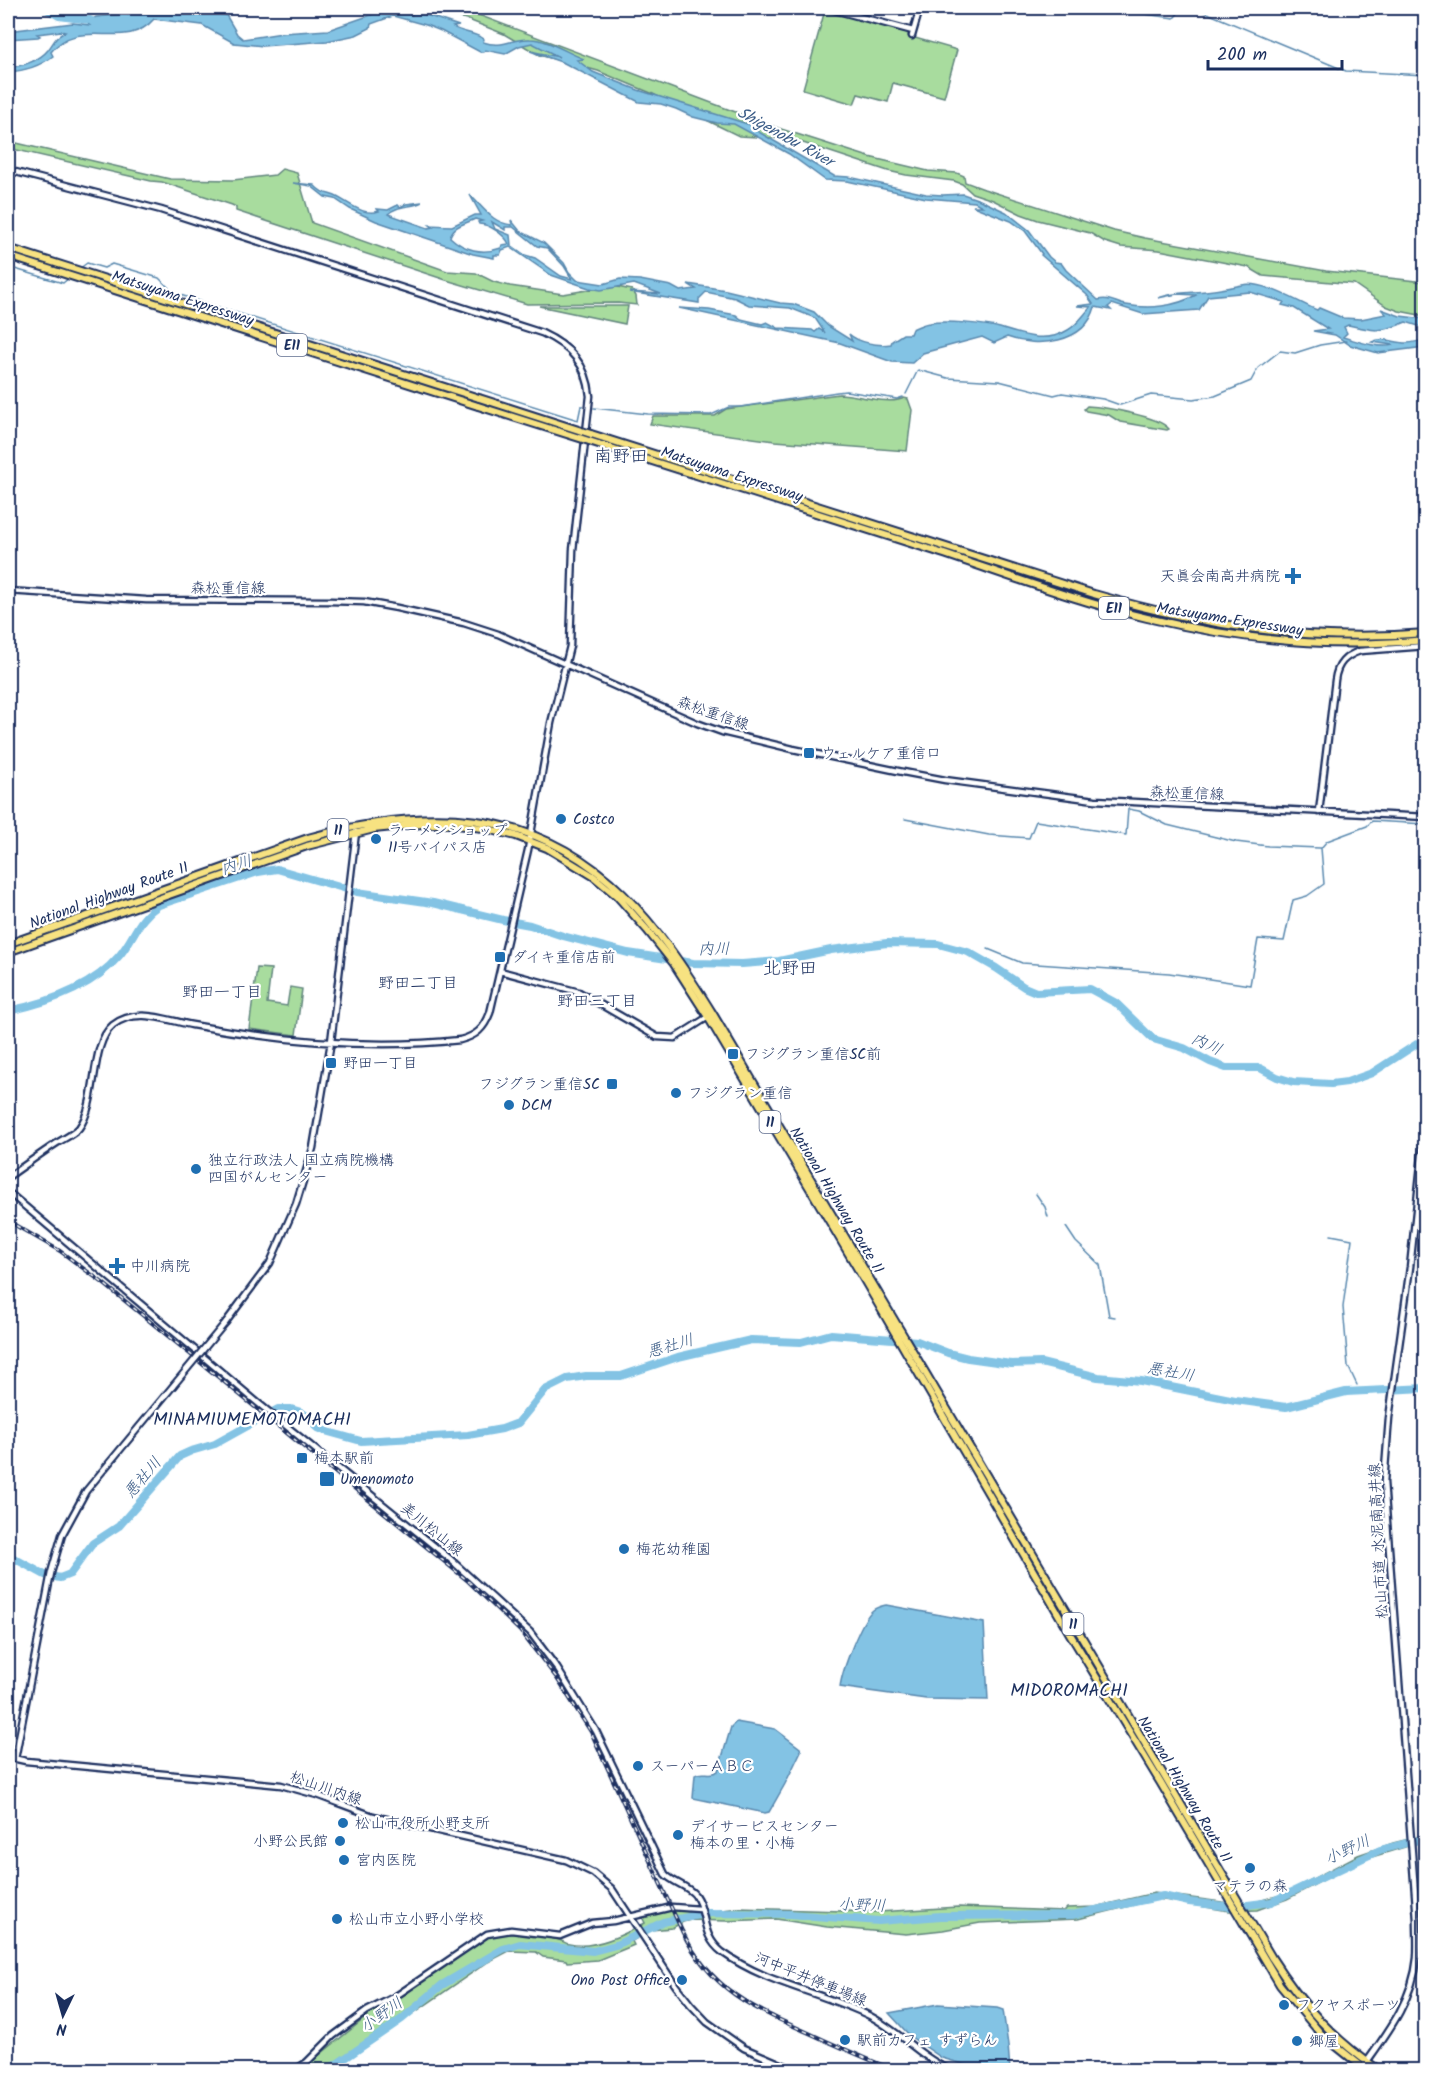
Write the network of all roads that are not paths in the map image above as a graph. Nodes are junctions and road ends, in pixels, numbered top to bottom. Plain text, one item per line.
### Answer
1 (826, 8) edge
2 (920, 8) edge
3 (8, 170) edge
4 (8, 248) edge
5 (8, 256) edge
6 (69, 270) junction
7 (107, 282) junction
8 (8, 591) edge
9 (1425, 633) edge
10 (1425, 640) edge
11 (1425, 646) edge
12 (567, 664) junction
13 (1319, 812) junction
14 (1425, 818) edge
15 (357, 829) junction
16 (530, 838) junction
17 (8, 944) edge
18 (8, 952) edge
19 (500, 971) junction
20 (687, 977) junction
21 (708, 1017) junction
22 (331, 1042) junction
23 (1425, 1118) edge
24 (8, 1177) edge
25 (8, 1192) edge
26 (900, 1335) junction
27 (906, 1346) junction
28 (8, 1757) edge
29 (15, 1759) junction
30 (701, 1910) junction
31 (630, 1917) junction
32 (1416, 1920) junction
33 (1425, 1921) edge
34 (1247, 1923) junction
35 (1367, 2062) junction
36 (295, 2070) edge
37 (795, 2070) edge
38 (950, 2070) edge
39 (1363, 2070) edge
40 (1379, 2070) edge

1 - 2 street
3 - 12 street
4 - 6 highway, Matsuyama Expressway / E11
5 - 6 highway, Matsuyama Expressway / E11
6 - 7 highway, Matsuyama Expressway / E11
7 - 9 highway, Matsuyama Expressway / E11, bridge
7 - 10 highway, Matsuyama Expressway / E11, bridge
8 - 12 street, 森松重信線
11 - 13 street
12 - 13 street, 森松重信線
12 - 16 street
13 - 14 street, 森松重信線
15 - 16 highway, National Highway Route 11 / 11
15 - 17 highway, National Highway Route 11 / 11
15 - 18 highway, National Highway Route 11 / 11
15 - 22 street
16 - 19 street
16 - 20 highway, National Highway Route 11 / 11
19 - 21 street
19 - 22 street
20 - 21 highway, National Highway Route 11 / 11
20 - 26 highway, National Highway Route 11 / 11
21 - 26 highway, National Highway Route 11 / 11
22 - 24 street
22 - 29 street, bridge
23 - 32 street, 松山市道 水泥南高井線
25 - 30 street, 美川松山線
26 - 27 highway, National Highway Route 11 / 11
27 - 34 highway, National Highway Route 11 / 11
27 - 34 highway, National Highway Route 11 / 11
28 - 29 street, 松山川内線
29 - 31 street, 松山川内線
30 - 31 street
30 - 38 street, 河中平井停車場線
31 - 36 street
31 - 37 street, 松山川内線
32 - 33 street
32 - 35 street, 松山市道 水泥南高井線
34 - 35 highway, National Highway Route 11 / 11
34 - 39 highway, National Highway Route 11 / 11
35 - 39 street, 松山市道 水泥南高井線
35 - 40 highway, National Highway Route 11 / 11

